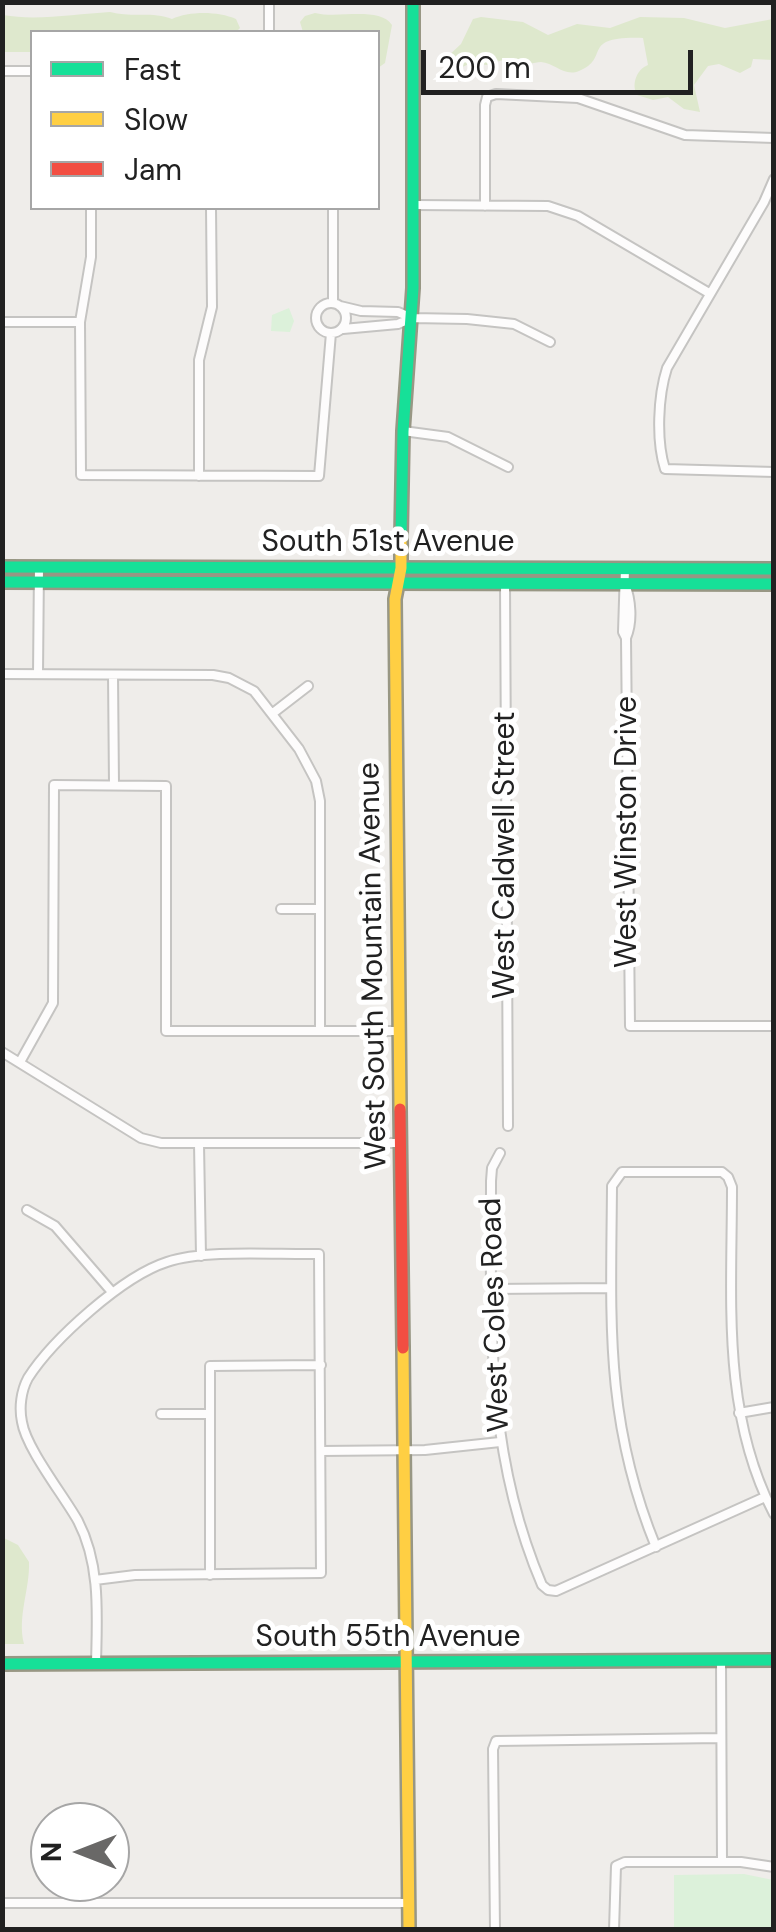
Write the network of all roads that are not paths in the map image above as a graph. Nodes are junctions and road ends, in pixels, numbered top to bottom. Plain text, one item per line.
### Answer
1 (269, 2) edge
2 (413, 2) edge
3 (269, 30) edge
4 (2, 70) edge
5 (30, 71) edge
6 (774, 138) edge
7 (774, 178) edge
8 (414, 205) junction
9 (485, 206) junction
10 (92, 210) edge
11 (211, 210) edge
12 (333, 210) edge
13 (710, 293) junction
14 (336, 305) junction
15 (412, 318) junction
16 (2, 322) edge
17 (80, 322) junction
18 (336, 332) junction
19 (550, 342) dead end
20 (402, 431) junction
21 (508, 467) dead end
22 (774, 472) edge
23 (200, 476) junction
24 (2, 567) edge
25 (38, 567) junction
26 (402, 568) junction
27 (625, 569) junction
28 (774, 569) edge
29 (2, 582) edge
30 (38, 583) junction
31 (396, 584) junction
32 (506, 584) junction
33 (626, 584) junction
34 (774, 584) edge
35 (2, 674) edge
36 (38, 674) junction
37 (113, 674) junction
38 (308, 686) dead end
39 (273, 713) junction
40 (114, 785) junction
41 (282, 909) dead end
42 (320, 909) junction
43 (774, 1026) edge
44 (399, 1031) junction
45 (320, 1032) junction
46 (2, 1052) edge
47 (20, 1062) junction
48 (508, 1126) dead end
49 (402, 1143) junction
50 (200, 1144) junction
51 (500, 1153) dead end
52 (27, 1210) dead end
53 (200, 1256) junction
54 (611, 1288) junction
55 (491, 1289) junction
56 (112, 1292) junction
57 (320, 1365) junction
58 (774, 1406) edge
59 (739, 1413) junction
60 (161, 1414) dead end
61 (210, 1414) junction
62 (500, 1442) junction
63 (405, 1450) junction
64 (321, 1451) junction
65 (765, 1497) junction
66 (774, 1514) edge
67 (656, 1546) junction
68 (210, 1575) junction
69 (96, 1580) junction
70 (720, 1660) junction
71 (774, 1660) edge
72 (406, 1663) junction
73 (2, 1664) edge
74 (96, 1664) junction
75 (721, 1738) junction
76 (722, 1862) junction
77 (774, 1867) edge
78 (2, 1903) edge
79 (408, 1903) junction
80 (408, 1930) edge
81 (495, 1930) edge
82 (614, 1930) edge

1 - 3 street
2 - 8 street, West South Mountain Avenue
4 - 5 street
6 - 9 street
7 - 13 street
8 - 9 street
8 - 15 street, West South Mountain Avenue
9 - 13 street
10 - 17 street
11 - 23 street
12 - 14 street
13 - 22 street
14 - 15 street
14 - 18 street
14 - 18 street
15 - 18 street
15 - 19 street
15 - 20 street, West South Mountain Avenue
16 - 17 street
17 - 23 street
18 - 23 street
20 - 21 street
20 - 26 street, West South Mountain Avenue
24 - 25 street, South 51st Avenue
25 - 26 street, South 51st Avenue
25 - 30 street
26 - 27 street, South 51st Avenue
26 - 31 street, West South Mountain Avenue
27 - 28 street, South 51st Avenue
27 - 33 street, West Winston Drive
29 - 30 street, South 51st Avenue
30 - 31 street, South 51st Avenue
30 - 36 street
31 - 32 street, South 51st Avenue
31 - 44 street, West South Mountain Avenue
32 - 33 street, South 51st Avenue
32 - 48 street, West Caldwell Street
33 - 34 street, South 51st Avenue
33 - 43 street, West Winston Drive
35 - 36 street
36 - 37 street
37 - 39 street
37 - 40 street
38 - 39 street
39 - 42 street
40 - 45 street
40 - 47 street
41 - 42 street
42 - 45 street
44 - 45 street
44 - 49 street, West South Mountain Avenue
46 - 47 street
47 - 50 street
49 - 50 street
49 - 63 street, West South Mountain Avenue
50 - 53 street
51 - 55 street, West Coles Road
52 - 56 street
53 - 56 street
53 - 57 street
54 - 55 street
54 - 59 street
54 - 67 street
55 - 62 street, West Coles Road
56 - 69 street
57 - 61 street
57 - 64 street
58 - 59 street
59 - 65 street
60 - 61 street
61 - 68 street
62 - 63 street
62 - 67 street, West Coles Road
63 - 64 street
63 - 72 street, West South Mountain Avenue
64 - 68 street
65 - 66 street
65 - 67 street
68 - 69 street
69 - 74 street
70 - 71 street, South 55th Avenue
70 - 72 street, South 55th Avenue
70 - 75 street
72 - 74 street, South 55th Avenue
72 - 79 street, West South Mountain Avenue
73 - 74 street, South 55th Avenue
75 - 76 street
75 - 81 street
76 - 77 street
76 - 82 street
78 - 79 street
79 - 80 street, West South Mountain Avenue

